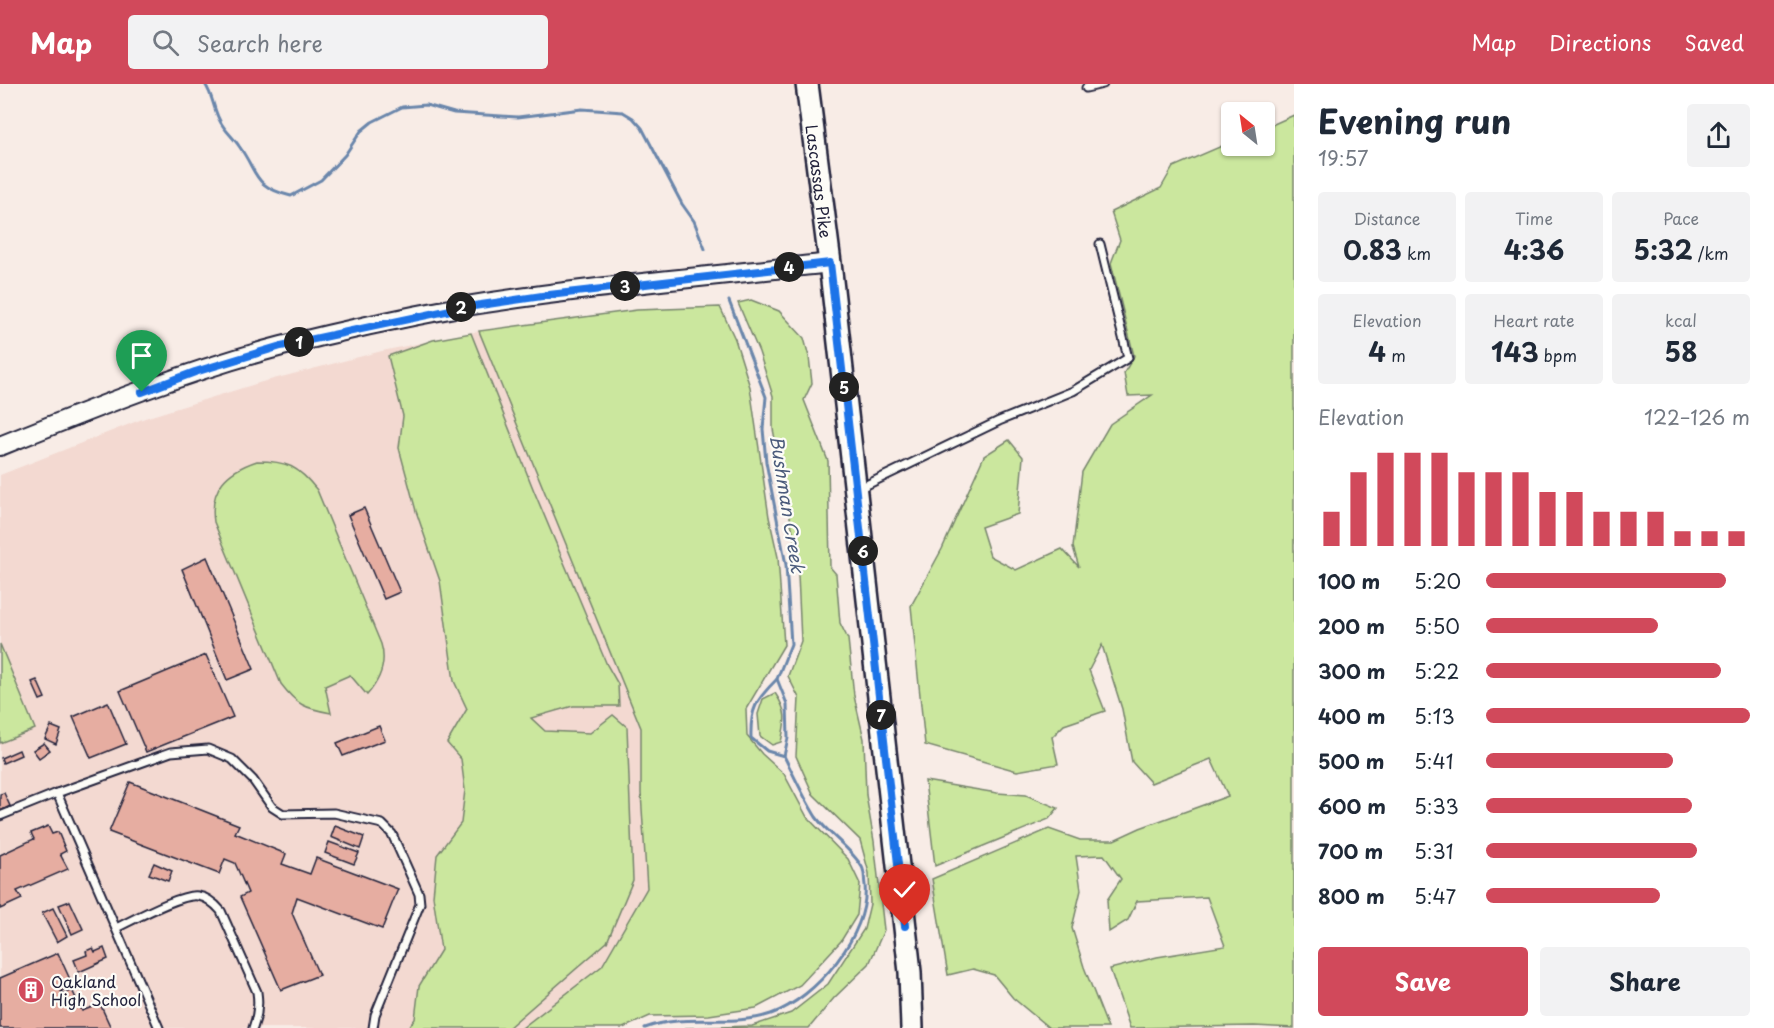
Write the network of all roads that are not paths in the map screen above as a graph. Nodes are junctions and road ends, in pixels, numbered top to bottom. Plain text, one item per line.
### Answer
1 (807, 84) edge
2 (1103, 84) edge
3 (1086, 88) dead end
4 (1100, 244) dead end
5 (830, 263) junction
6 (0, 446) edge
7 (856, 490) junction
8 (57, 793) junction
9 (0, 816) edge
10 (116, 928) junction
11 (159, 1028) edge
12 (253, 1028) edge
13 (373, 1028) edge
14 (912, 1028) edge

1 - 5 main road, Lascassas Pike
2 - 3 lane
4 - 7 lane
5 - 6 main road
5 - 7 main road, Lascassas Pike
7 - 14 main road, Lascassas Pike
8 - 9 lane
8 - 10 lane
8 - 13 lane
10 - 11 lane
10 - 12 lane

